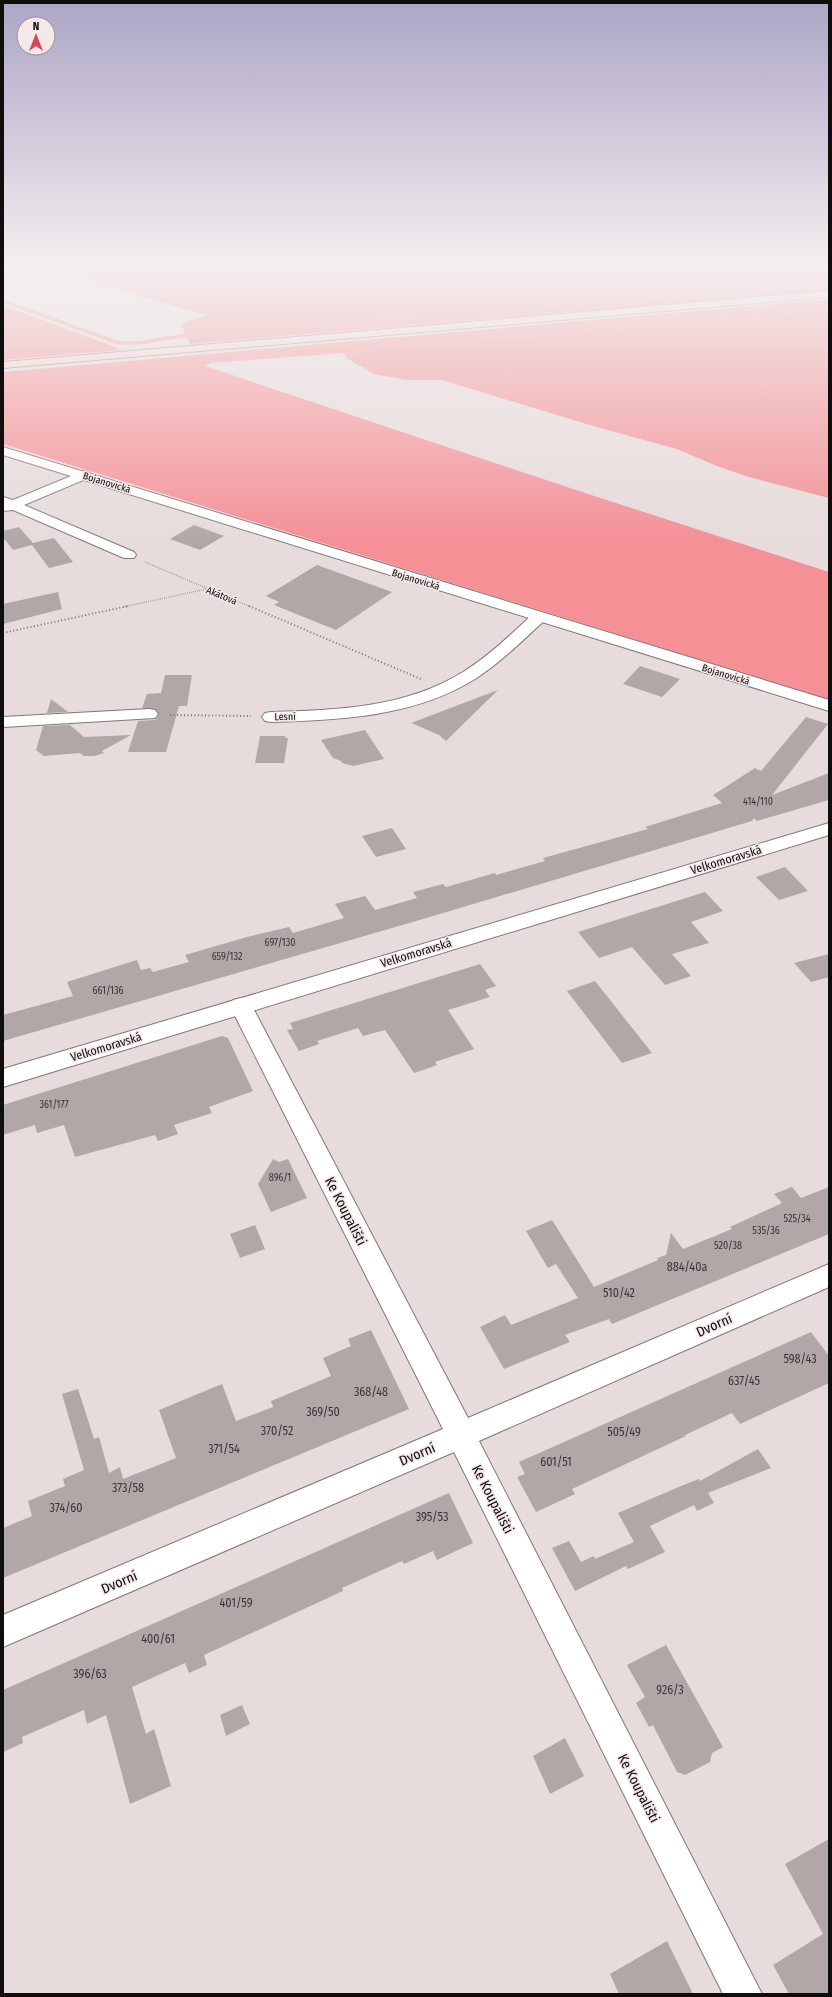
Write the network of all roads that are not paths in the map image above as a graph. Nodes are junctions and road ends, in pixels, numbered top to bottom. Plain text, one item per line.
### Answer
1 (94, 357) edge
2 (3, 365) edge
3 (3, 451) edge
4 (83, 475) junction
5 (7, 505) edge
6 (129, 555) road end
7 (538, 617) junction
8 (829, 706) edge
9 (149, 714) road end
10 (271, 717) road end
11 (3, 722) edge
12 (829, 829) edge
13 (241, 1006) junction
14 (3, 1078) edge
15 (829, 1274) edge
16 (461, 1435) junction
17 (3, 1631) edge
18 (743, 1994) edge

1 - 2 main road
3 - 4 street, Bojanovická
4 - 5 street
4 - 7 street, Bojanovická
5 - 6 street
7 - 8 street, Bojanovická
7 - 10 street, Lesní
9 - 11 street
12 - 13 street, Velkomoravská
13 - 14 street, Velkomoravská
13 - 16 street, Ke Koupališti
15 - 16 street, Dvorní
16 - 17 street, Dvorní
16 - 18 street, Ke Koupališti

